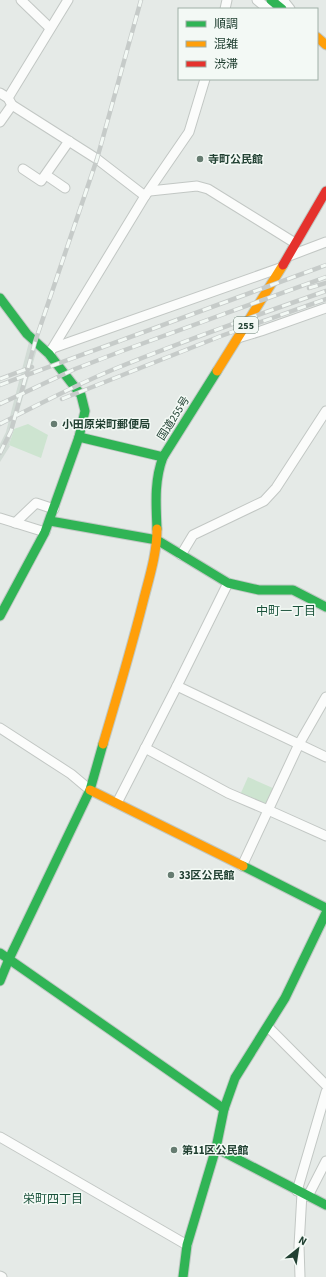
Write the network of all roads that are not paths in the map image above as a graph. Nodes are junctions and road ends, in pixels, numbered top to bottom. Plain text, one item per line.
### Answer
1 (21, 0) edge
2 (68, 0) edge
3 (257, 0) edge
4 (271, 0) edge
5 (283, 0) edge
6 (267, 8) edge
7 (281, 8) edge
8 (289, 8) edge
9 (50, 28) junction
10 (318, 39) edge
11 (326, 45) edge
12 (205, 80) edge
13 (0, 93) edge
14 (10, 102) junction
15 (0, 122) edge
16 (69, 141) junction
17 (23, 169) dead end
18 (46, 175) junction
19 (65, 188) dead end
20 (326, 191) edge
21 (148, 194) junction
22 (326, 242) edge
23 (295, 243) junction
24 (288, 257) junction
25 (281, 268) junction
26 (0, 298) edge
27 (326, 308) edge
28 (238, 338) junction
29 (51, 351) junction
30 (326, 411) edge
31 (79, 437) junction
32 (163, 457) junction
33 (54, 509) junction
34 (0, 518) edge
35 (50, 521) junction
36 (15, 523) junction
37 (46, 532) junction
38 (157, 540) junction
39 (182, 555) junction
40 (228, 583) junction
41 (326, 606) edge
42 (0, 616) edge
43 (178, 686) junction
44 (326, 697) edge
45 (0, 728) edge
46 (299, 744) junction
47 (145, 748) junction
48 (326, 757) edge
49 (90, 790) junction
50 (117, 803) junction
51 (268, 810) junction
52 (326, 836) edge
53 (242, 866) junction
54 (326, 908) edge
55 (326, 913) edge
56 (0, 953) edge
57 (9, 959) junction
58 (0, 981) edge
59 (268, 1027) junction
60 (326, 1086) edge
61 (326, 1092) edge
62 (224, 1109) junction
63 (0, 1137) edge
64 (216, 1148) junction
65 (326, 1161) edge
66 (302, 1193) junction
67 (326, 1205) edge
68 (187, 1245) junction
69 (183, 1277) edge
70 (300, 1277) edge

1 - 9 street
2 - 9 street
3 - 6 street
4 - 7 main road
5 - 8 street
9 - 14 street
10 - 11 main road
12 - 21 street
13 - 14 street
14 - 15 street
14 - 16 street
16 - 18 street
16 - 21 street
17 - 18 street
18 - 19 street
20 - 23 main road, 国道255号 / 255
21 - 23 street
21 - 29 street
22 - 24 street
23 - 24 main road, 国道255号 / 255
24 - 25 main road, 国道255号 / 255
25 - 28 main road, 国道255号 / 255
25 - 29 street
26 - 29 main road
27 - 28 street
28 - 32 main road, 国道255号 / 255
29 - 31 main road
30 - 39 street
31 - 32 main road, 国道255号
31 - 33 main road
32 - 38 main road
33 - 35 main road
33 - 36 street
34 - 36 street
35 - 37 main road
35 - 38 main road
36 - 37 street
37 - 42 main road
38 - 39 main road
38 - 49 main road
39 - 40 main road
40 - 41 main road
40 - 43 street
43 - 46 street
43 - 47 street
44 - 46 street
45 - 49 street
46 - 48 street
46 - 51 street
47 - 50 street
47 - 51 street
49 - 50 main road
49 - 57 main road
50 - 53 main road
51 - 52 street
51 - 53 street
53 - 54 main road
55 - 59 main road
56 - 57 main road
57 - 58 main road
57 - 62 main road
59 - 60 street
59 - 62 main road
61 - 66 street
62 - 64 main road
63 - 68 street
64 - 66 main road
64 - 68 main road
65 - 66 street
66 - 67 main road
66 - 70 street
68 - 69 main road

